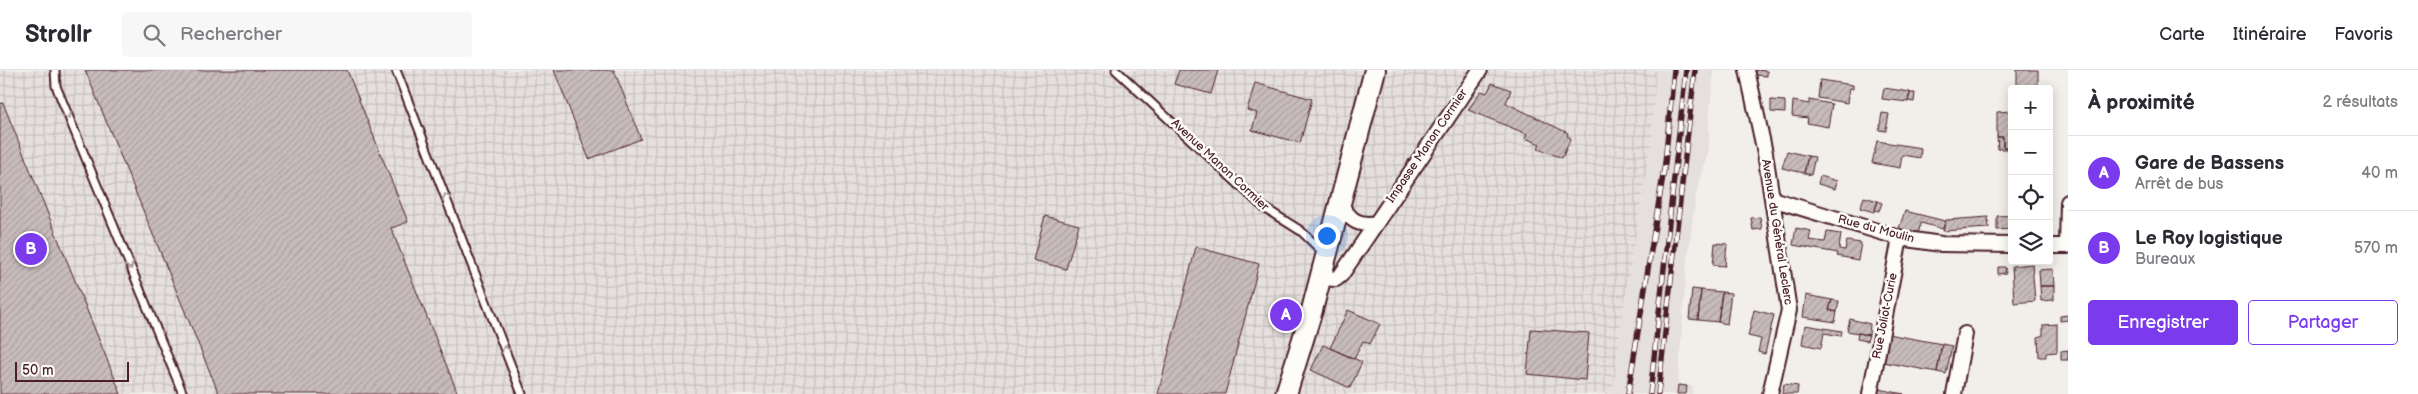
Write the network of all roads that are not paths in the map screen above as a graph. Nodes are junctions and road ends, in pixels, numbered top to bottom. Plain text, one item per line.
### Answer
1 (55, 70) edge
2 (396, 70) edge
3 (1116, 70) edge
4 (1375, 70) edge
5 (1480, 70) edge
6 (1747, 70) edge
7 (1772, 199) junction
8 (1339, 202) junction
9 (2068, 202) edge
10 (1376, 222) junction
11 (1900, 238) junction
12 (2008, 245) edge
13 (2053, 246) edge
14 (2067, 246) edge
15 (1326, 256) junction
16 (1320, 278) junction
17 (1965, 334) dead end
18 (183, 394) edge
19 (522, 394) edge
20 (1286, 394) edge
21 (1770, 394) edge
22 (1870, 394) edge
23 (1954, 394) edge

1 -> 18 lane
19 -> 2 lane
3 - 15 lane, Avenue Manon Cormier
4 - 8 street
5 - 10 street, Impasse Manon Cormier
6 - 7 street, Avenue du Général Leclerc
7 - 11 street, Rue du Moulin
7 - 21 street, Avenue du Général Leclerc
8 - 10 street
8 - 15 street
9 - 14 street
10 - 16 street, Impasse Manon Cormier
11 - 12 street, Rue du Moulin
11 - 22 street, Rue Joliot-Curie
13 - 14 street
15 - 16 street
16 - 20 street
17 - 23 street

